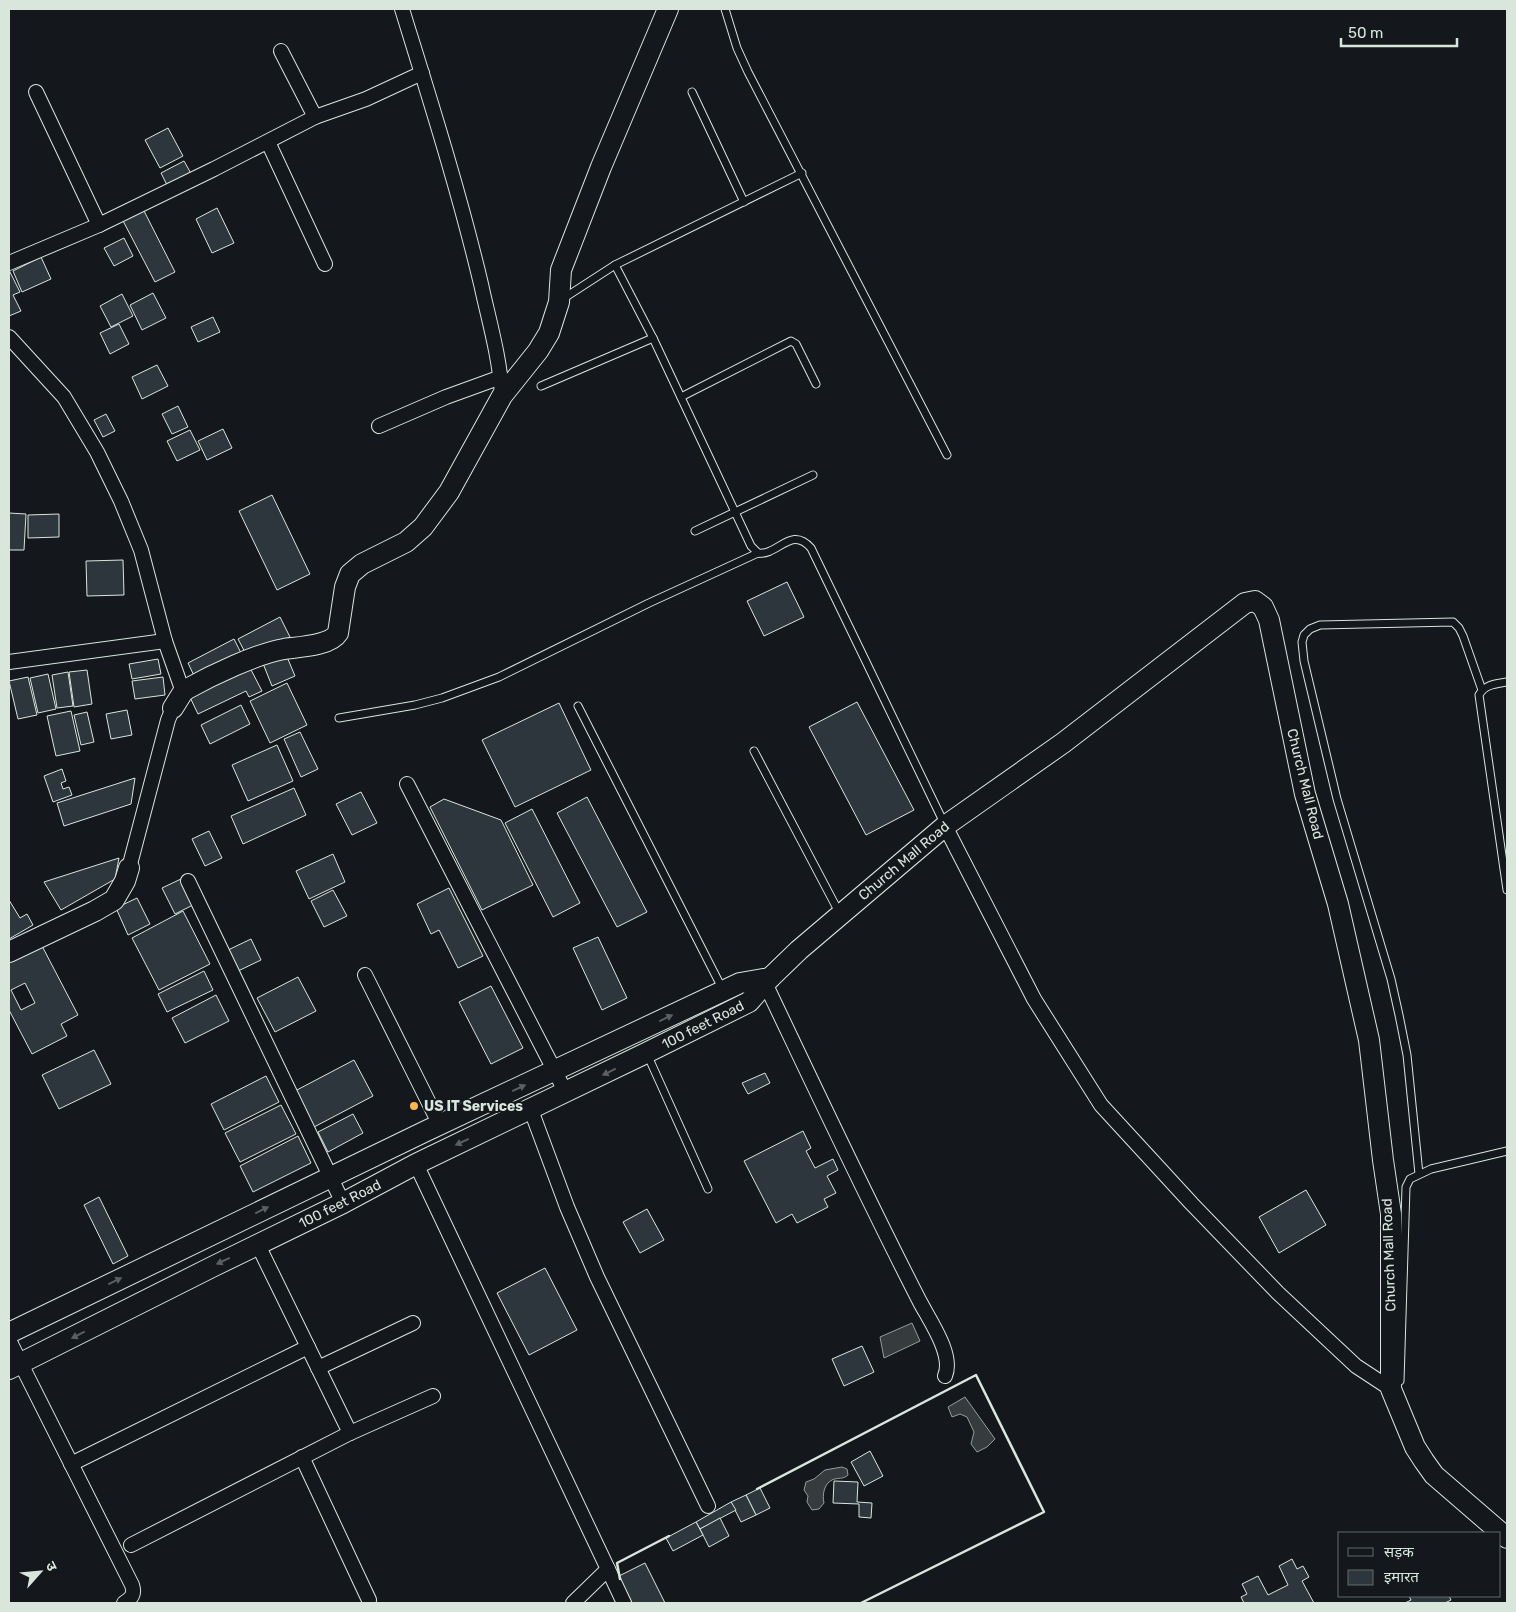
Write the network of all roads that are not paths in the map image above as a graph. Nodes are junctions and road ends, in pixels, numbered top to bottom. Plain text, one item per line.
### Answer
1 (402, 9) edge
2 (668, 9) edge
3 (725, 9) edge
4 (281, 52) dead end
5 (422, 73) junction
6 (36, 92) dead end
7 (692, 92) dead end
8 (315, 117) junction
9 (268, 142) junction
10 (802, 173) junction
11 (744, 202) junction
12 (99, 225) junction
13 (9, 264) edge
14 (325, 264) dead end
15 (615, 265) junction
16 (559, 302) junction
17 (9, 336) edge
18 (653, 338) junction
19 (816, 384) dead end
20 (502, 386) junction
21 (541, 386) dead end
22 (681, 398) junction
23 (379, 426) dead end
24 (947, 455) dead end
25 (814, 475) dead end
26 (735, 512) junction
27 (695, 531) dead end
28 (758, 553) junction
29 (165, 642) junction
30 (9, 662) edge
31 (1507, 682) edge
32 (1482, 690) junction
33 (178, 700) junction
34 (578, 706) dead end
35 (340, 718) dead end
36 (754, 751) dead end
37 (407, 784) dead end
38 (945, 826) junction
39 (1505, 862) edge
40 (129, 868) joint
41 (188, 881) dead end
42 (1507, 890) edge
43 (840, 914) junction
44 (9, 952) edge
45 (365, 974) dead end
46 (768, 980) junction
47 (724, 991) junction
48 (621, 1040) junction
49 (638, 1057) junction
50 (555, 1071) junction
51 (566, 1093) junction
52 (531, 1110) junction
53 (440, 1125) junction
54 (1507, 1151) edge
55 (416, 1164) junction
56 (1420, 1174) junction
57 (330, 1177) junction
58 (708, 1189) dead end
59 (343, 1203) junction
60 (258, 1245) junction
61 (187, 1246) junction
62 (200, 1273) junction
63 (413, 1323) dead end
64 (9, 1334) edge
65 (9, 1340) edge
66 (308, 1347) junction
67 (14, 1366) edge
68 (318, 1368) junction
69 (945, 1376) dead end
70 (1391, 1389) junction
71 (433, 1396) dead end
72 (350, 1433) junction
73 (302, 1458) junction
74 (71, 1464) junction
75 (708, 1506) dead end
76 (1500, 1532) edge
77 (131, 1545) dead end
78 (608, 1569) junction
79 (369, 1600) dead end
80 (124, 1603) edge
81 (573, 1603) edge
82 (624, 1603) edge

1 - 5 street
2 - 16 street
3 - 10 lane
4 - 8 street
5 - 8 street
5 - 20 street
6 - 12 street
7 - 11 lane
8 - 9 street
9 - 12 street
9 - 14 street
10 - 11 lane
10 - 24 lane
11 - 15 lane
12 - 13 street
15 - 16 lane
15 - 18 lane
16 - 20 street
17 - 29 street
18 - 21 lane
18 - 22 lane
19 - 22 lane
20 - 23 street
20 - 33 street
22 - 26 lane
25 - 26 lane
26 - 27 lane
26 - 28 lane
28 - 35 lane
28 - 38 lane
29 - 30 street
29 - 33 street
31 - 32 lane
32 - 39 lane
32 - 56 lane
33 - 40 street
34 - 47 lane
36 - 43 lane
37 - 50 street
38 - 43 street, Church Mall Road
38 - 70 street
38 - 70 street, Church Mall Road
39 - 42 lane
40 - 44 street
41 - 57 street
43 - 46 street, Church Mall Road
45 - 53 street
46 - 47 street, 100 feet Road
46 - 49 street, 100 feet Road
46 - 69 street
48 -> 47 street, 100 feet Road
48 - 49 street
48 - 50 street, 100 feet Road
49 -> 51 street, 100 feet Road
49 - 58 lane
50 - 51 street
53 -> 50 street, 100 feet Road
51 - 52 street, 100 feet Road
52 -> 55 street, 100 feet Road
52 - 75 street
53 - 57 street, 100 feet Road
54 - 56 lane
55 - 59 street, 100 feet Road
55 - 78 street
56 - 70 lane
57 - 59 street
61 -> 57 street, 100 feet Road
59 - 60 street, 100 feet Road
60 -> 62 street, 100 feet Road
60 - 66 street
61 - 62 street
64 -> 61 street, 100 feet Road
62 -> 67 street, 100 feet Road
63 - 68 street
65 - 67 street
66 - 68 street
66 - 74 street
67 - 74 street
68 - 72 street
70 - 76 street, Church Mall Road
71 - 72 street
72 - 73 street
73 - 77 street
73 - 79 street
74 - 80 street
78 - 81 street
78 - 82 street

